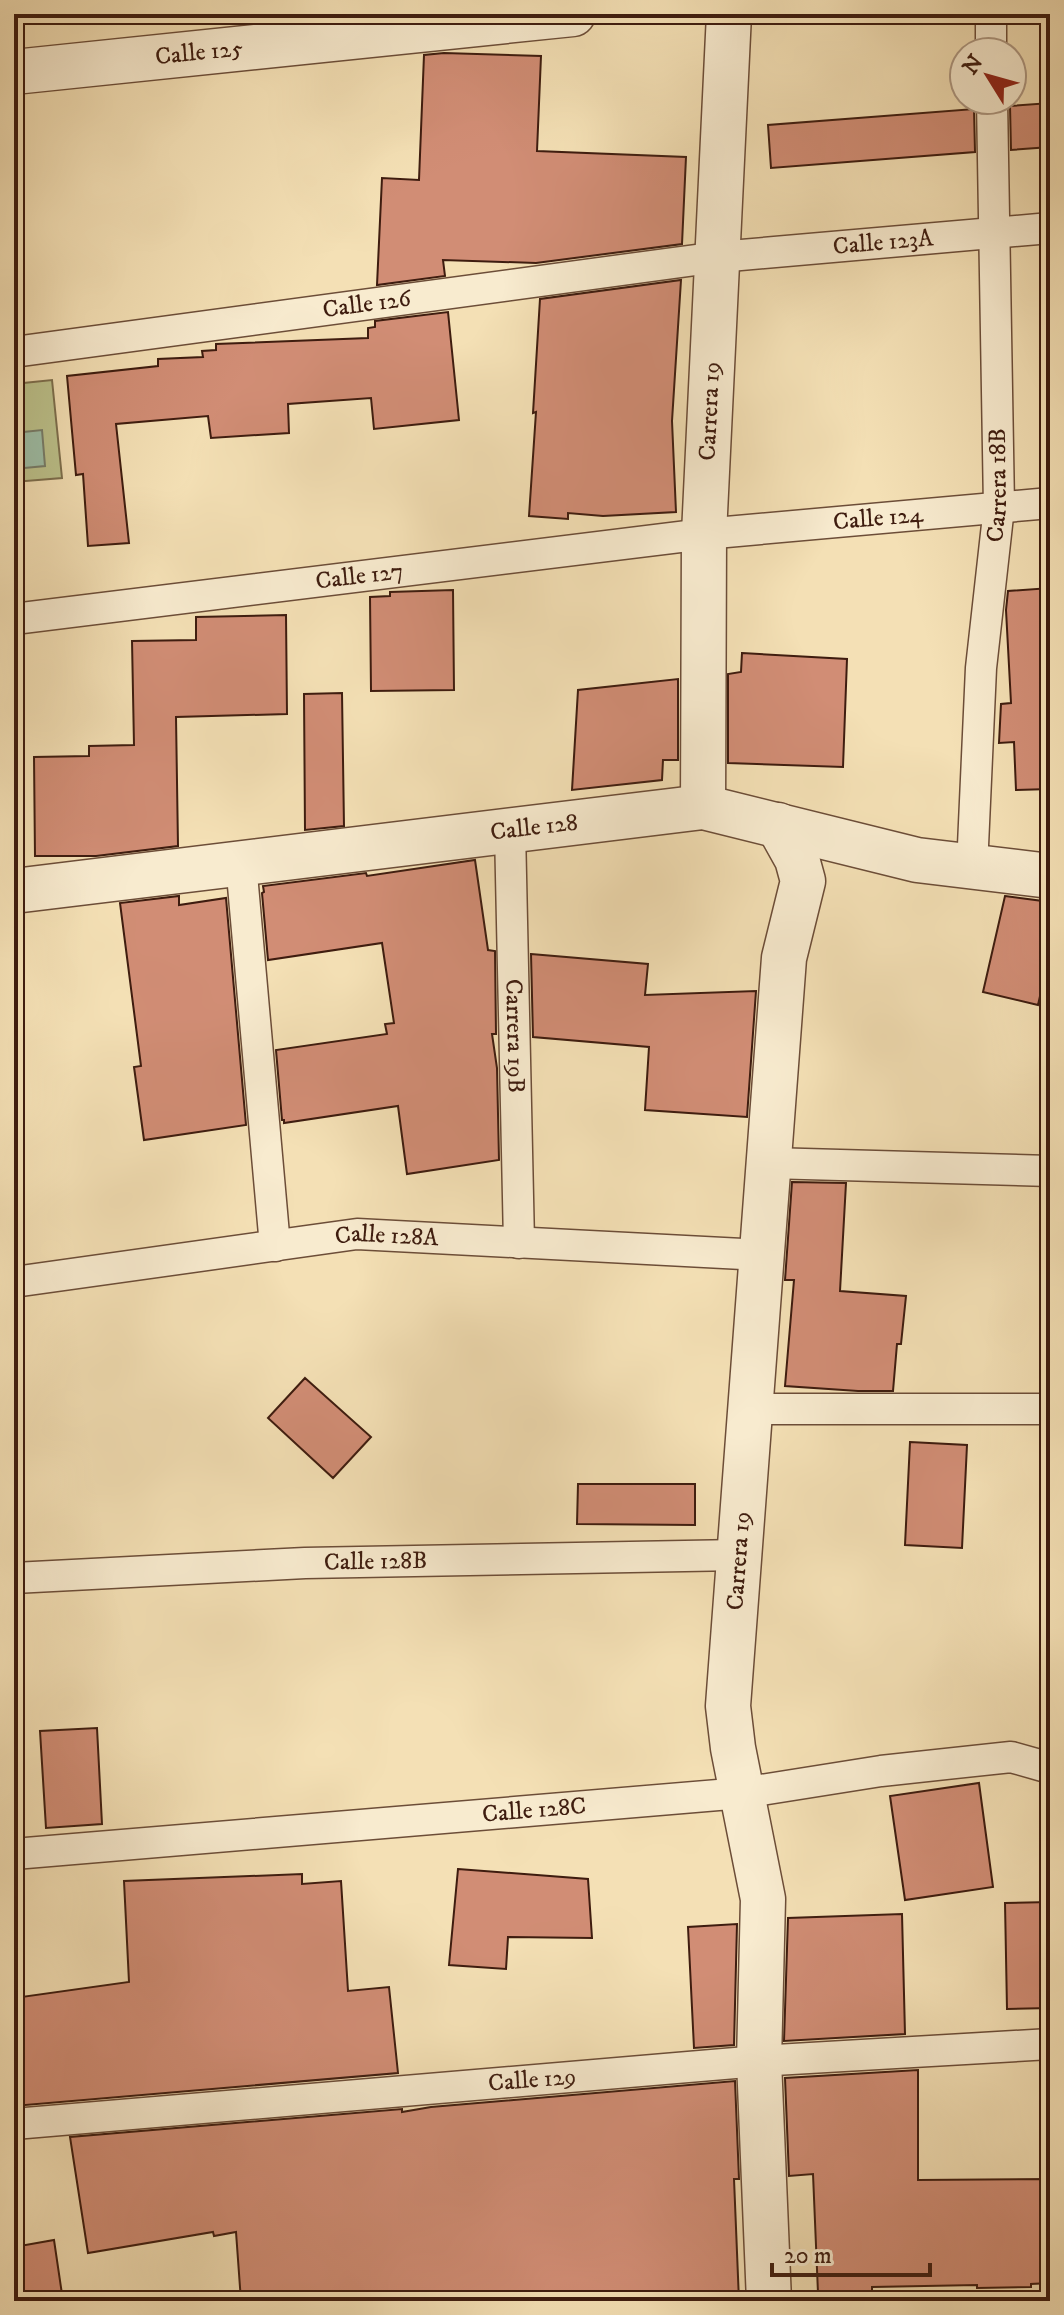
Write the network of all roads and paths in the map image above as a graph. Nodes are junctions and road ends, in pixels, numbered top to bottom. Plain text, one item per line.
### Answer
1 (573, 14) edge
2 (729, 14) edge
3 (991, 14) edge
4 (991, 36) edge
5 (14, 72) edge
6 (992, 116) edge
7 (1050, 228) edge
8 (993, 233) junction
9 (718, 257) junction
10 (14, 352) edge
11 (1050, 503) edge
12 (999, 507) junction
13 (704, 534) junction
14 (14, 619) edge
15 (703, 807) junction
16 (778, 825) junction
17 (510, 830) junction
18 (241, 863) junction
19 (972, 868) junction
20 (1050, 876) edge
21 (14, 891) edge
22 (769, 1163) junction
23 (1050, 1171) edge
24 (519, 1243) junction
25 (275, 1246) junction
26 (762, 1255) junction
27 (14, 1282) edge
28 (750, 1409) junction
29 (1050, 1409) edge
30 (739, 1555) junction
31 (14, 1578) edge
32 (1050, 1768) edge
33 (742, 1793) junction
34 (14, 1854) edge
35 (1050, 2044) edge
36 (759, 2061) junction
37 (14, 2124) edge
38 (769, 2301) edge

1 - 5 street, Calle 125
2 - 9 street, Carrera 19
3 - 4 lane
6 - 8 lane, Carrera 18B
7 - 8 lane, Calle 123A
8 - 9 lane, Calle 123A
8 - 12 lane, Carrera 18B
9 - 10 lane, Calle 126
9 - 13 street, Carrera 19
11 - 12 lane, Calle 124
12 - 13 lane, Calle 124
12 - 19 lane, Carrera 18B
13 - 14 lane, Calle 127
13 - 15 street, Carrera 19
15 - 16 street, Calle 128
15 - 17 street, Calle 128
16 - 19 street, Calle 128
16 - 22 street, Carrera 19
17 - 18 street, Calle 128
17 - 24 lane, Carrera 19B
18 - 21 street, Calle 128
18 - 25 lane
19 - 20 street, Calle 128
22 - 23 lane
22 - 26 street, Carrera 19
24 - 25 lane, Calle 128A
24 - 26 lane, Calle 128A
25 - 27 lane, Calle 128A
26 - 28 street, Carrera 19
28 - 29 lane
28 - 30 street, Carrera 19
30 - 31 lane, Calle 128B
30 - 33 street, Carrera 19
32 - 33 lane, Calle 128C
33 - 34 lane, Calle 128C
33 - 36 street, Carrera 19
35 - 36 lane, Calle 129
36 - 37 lane, Calle 129
36 - 38 street, Carrera 19

